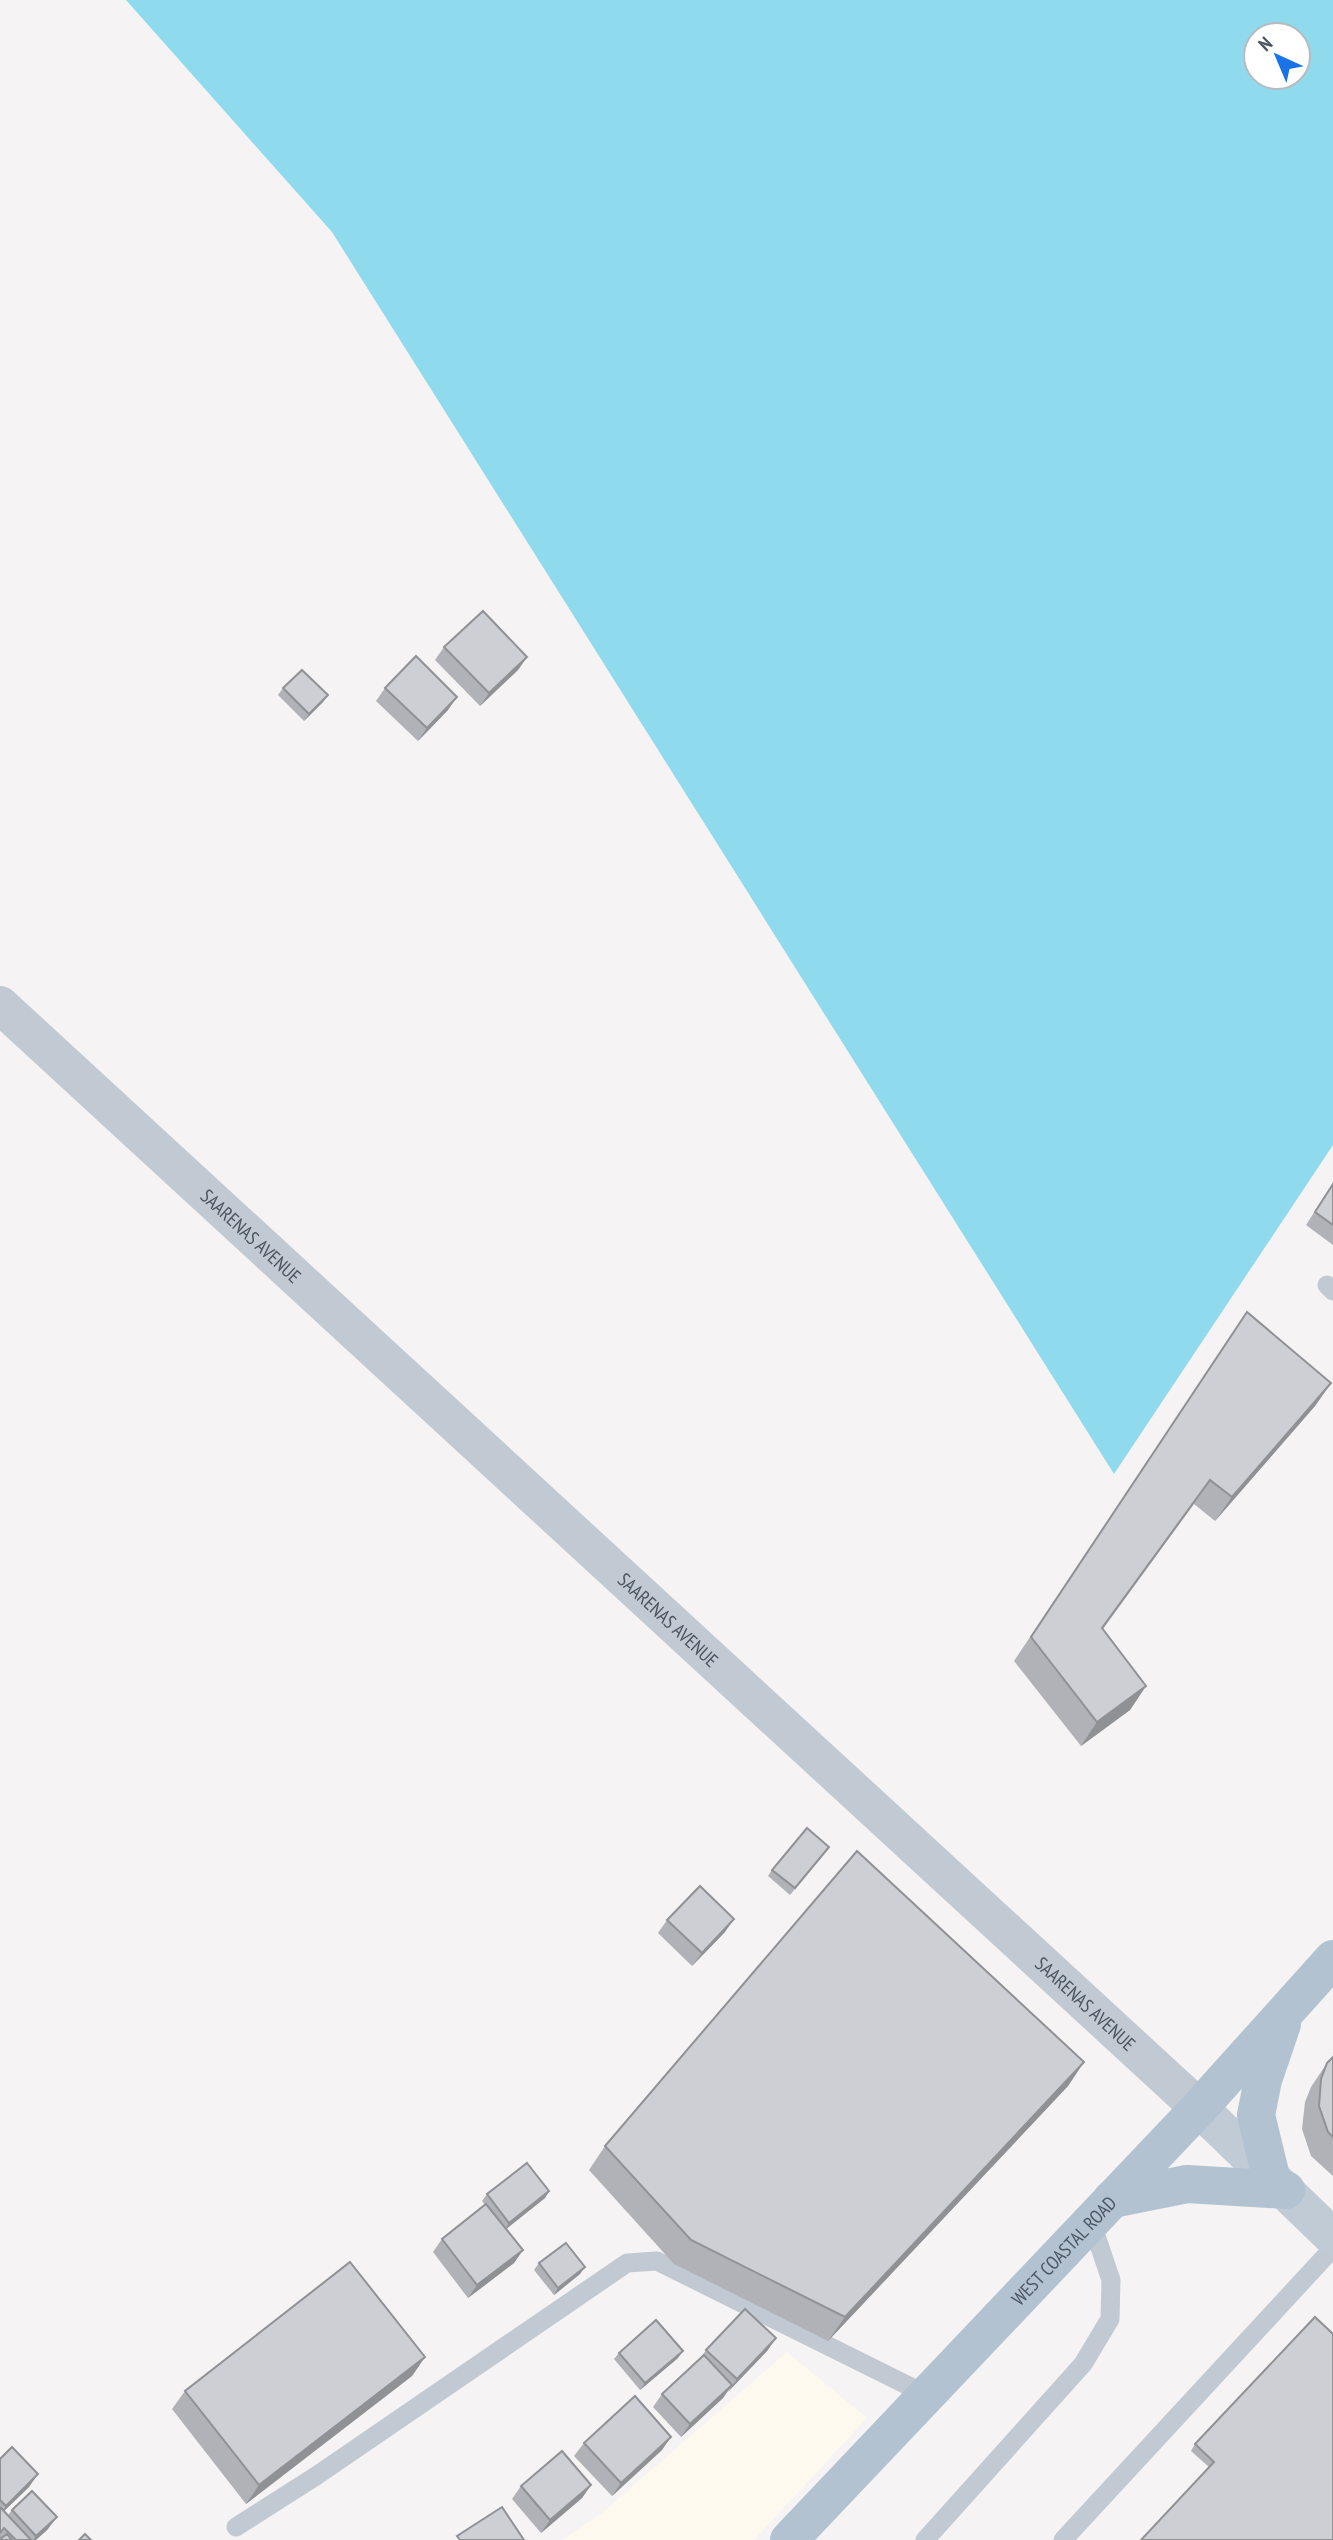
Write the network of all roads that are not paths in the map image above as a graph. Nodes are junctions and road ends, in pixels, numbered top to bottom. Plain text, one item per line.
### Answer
1 (0, 1005) edge
2 (1333, 1959) edge
3 (1287, 2009) junction
4 (1199, 2108) junction
5 (1278, 2184) junction
6 (1101, 2210) junction
7 (1333, 2237) edge
8 (1333, 2248) edge
9 (927, 2395) junction
10 (236, 2527) dead end
11 (789, 2540) edge
12 (925, 2540) edge
13 (1063, 2540) edge

1 - 4 street, SAARENAS AVENUE
2 - 3 main road, WEST COASTAL ROAD
3 - 4 main road, WEST COASTAL ROAD
3 - 5 main road
4 - 5 main road, SAARENAS AVENUE
4 - 6 main road, WEST COASTAL ROAD
5 - 6 main road
5 - 7 main road, SAARENAS AVENUE
6 - 9 main road, WEST COASTAL ROAD
6 - 12 lane
8 - 13 lane
9 - 10 lane
9 - 11 main road, WEST COASTAL ROAD

